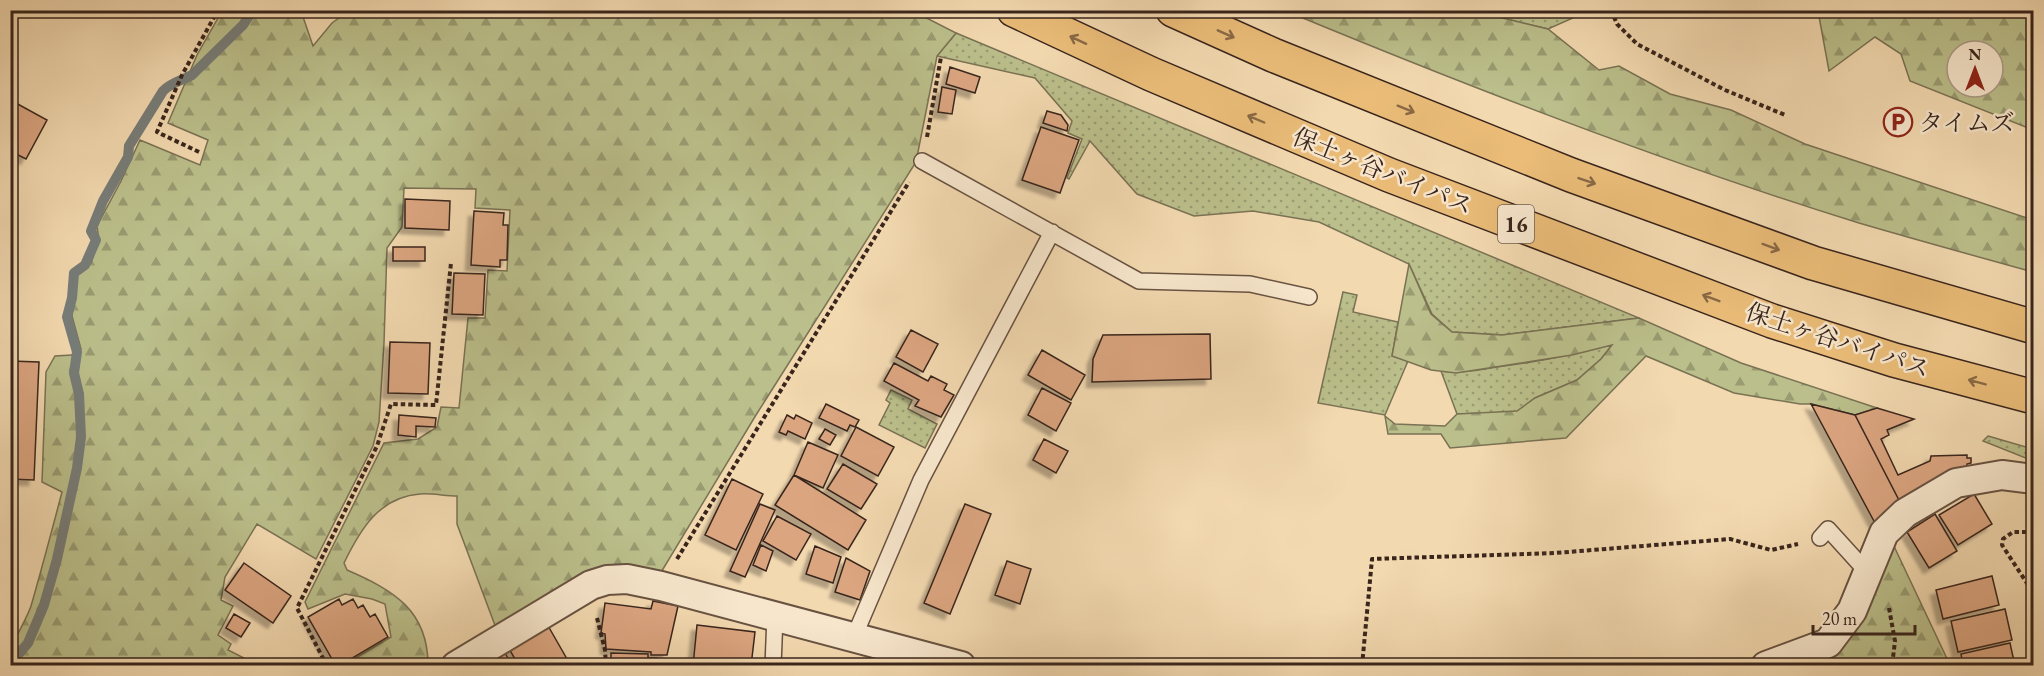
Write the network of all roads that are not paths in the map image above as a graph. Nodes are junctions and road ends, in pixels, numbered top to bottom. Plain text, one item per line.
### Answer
1 (1014, 10) edge
2 (1173, 10) edge
3 (922, 161) road end
4 (1052, 232) junction
5 (1309, 297) dead end
6 (2034, 327) edge
7 (2034, 398) edge
8 (2034, 480) edge
9 (1820, 538) road end
10 (1867, 572) junction
11 (775, 616) junction
12 (854, 637) junction
13 (898, 657) edge
14 (456, 666) edge
15 (773, 666) edge
16 (961, 666) edge
17 (1766, 666) edge

7 -> 1 highway, 保土ヶ谷バイパス / 16
2 -> 6 highway
3 - 4 lane
4 - 5 lane
4 - 12 lane
8 - 10 street
9 - 10 lane
10 - 17 street
11 - 12 street
11 - 14 street
11 - 15 lane
12 - 13 street
13 - 16 street

